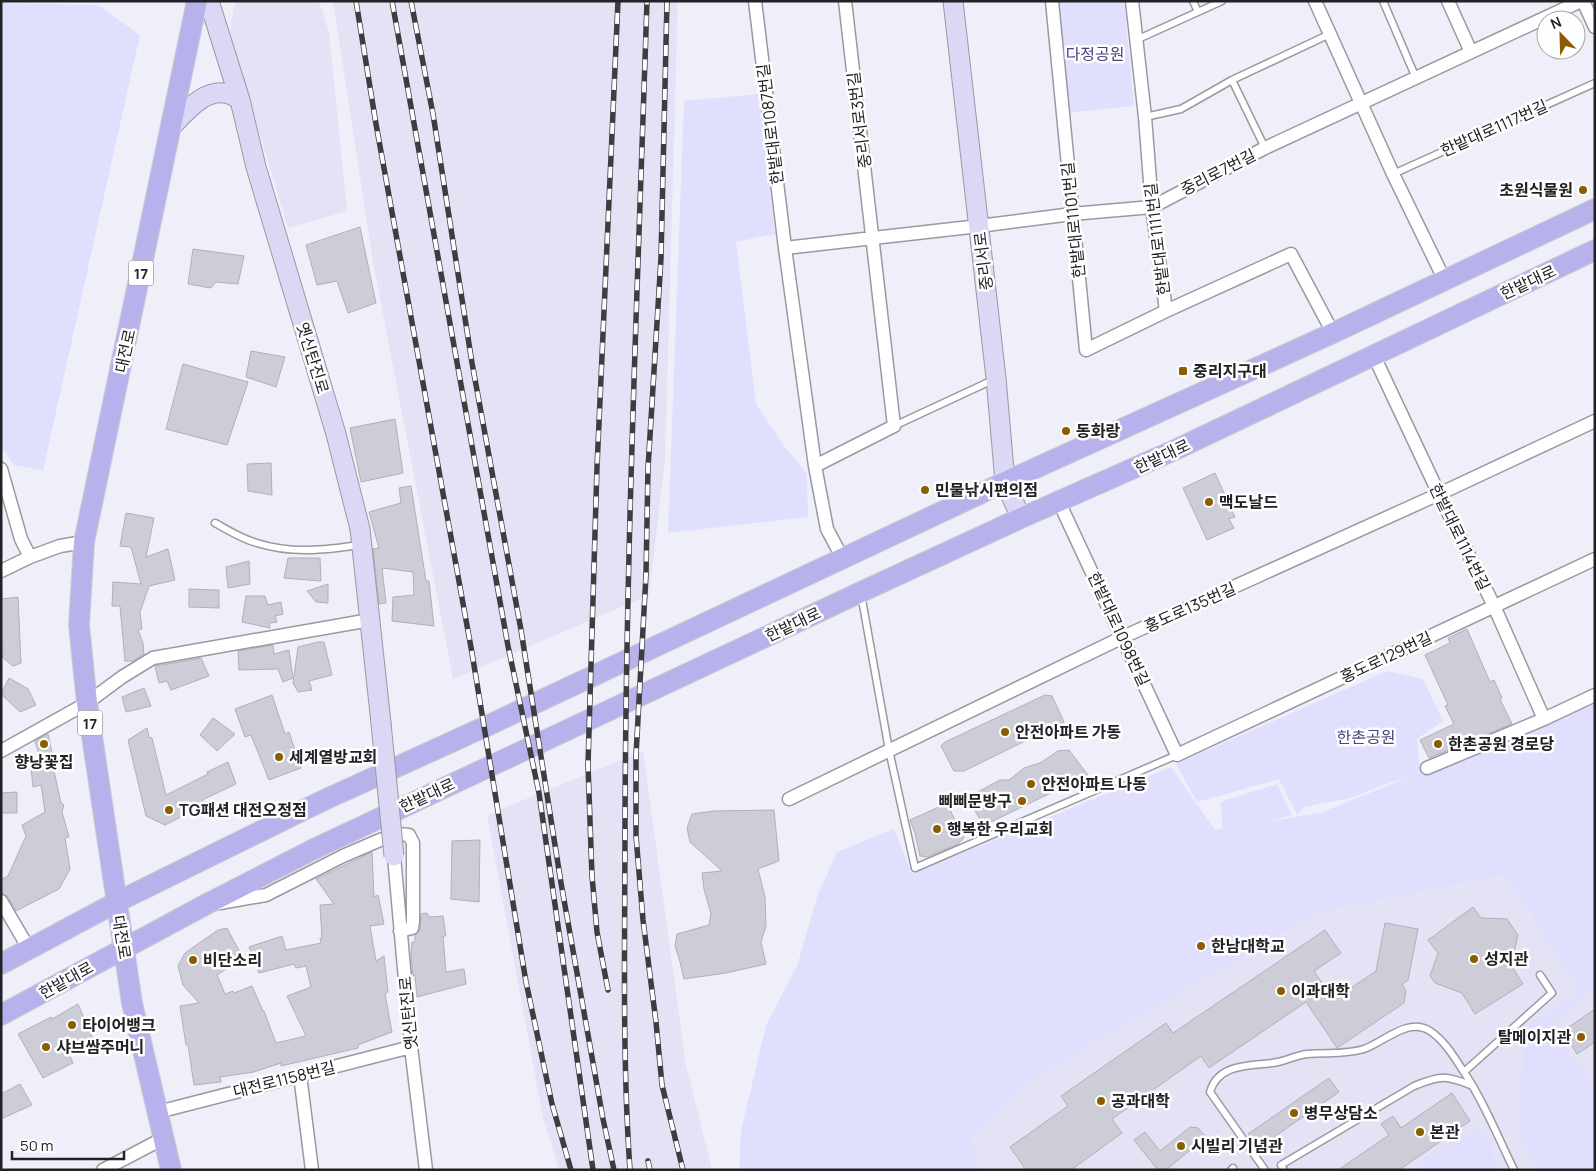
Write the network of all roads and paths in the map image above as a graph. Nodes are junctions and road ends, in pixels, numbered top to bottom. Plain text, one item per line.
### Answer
1 (755, 1) edge
2 (845, 1) edge
3 (953, 1) edge
4 (1052, 1) edge
5 (1132, 1) edge
6 (1193, 1) edge
7 (1222, 1) edge
8 (1315, 1) edge
9 (1383, 1) edge
10 (1448, 1) edge
11 (1582, 1) edge
12 (199, 2) edge
13 (1198, 12) junction
14 (1595, 27) edge
15 (1330, 34) junction
16 (1136, 40) junction
17 (1471, 52) junction
18 (1416, 78) junction
19 (1232, 80) junction
20 (1595, 83) edge
21 (240, 100) junction
22 (1361, 104) junction
23 (1145, 117) junction
24 (172, 126) junction
25 (1265, 148) junction
26 (1392, 174) junction
27 (1152, 207) junction
28 (1595, 209) edge
29 (1072, 214) junction
30 (979, 226) junction
31 (872, 239) junction
32 (785, 248) junction
33 (1595, 250) edge
34 (1445, 281) junction
35 (1166, 311) junction
36 (1333, 333) junction
37 (1374, 356) junction
38 (996, 378) junction
39 (1595, 421) edge
40 (894, 426) junction
41 (815, 466) junction
42 (1, 469) edge
43 (1005, 482) junction
44 (1439, 494) junction
45 (1060, 502) junction
46 (1021, 518) junction
47 (215, 523) dead end
48 (84, 542) junction
49 (362, 545) junction
50 (30, 557) junction
51 (843, 559) junction
52 (1595, 560) edge
53 (1, 571) edge
54 (861, 592) junction
55 (1494, 606) junction
56 (370, 620) junction
57 (1123, 637) junction
58 (1595, 695) edge
59 (88, 702) junction
60 (1544, 719) junction
61 (889, 750) junction
62 (1, 751) edge
63 (1177, 755) junction
64 (1427, 768) dead end
65 (789, 799) dead end
66 (394, 856) joint
67 (1, 901) edge
68 (117, 902) junction
69 (203, 906) junction
70 (400, 931) junction
71 (29, 949) junction
72 (124, 949) junction
73 (1, 964) edge
74 (1540, 976) dead end
75 (1, 1015) edge
76 (411, 1047) junction
77 (1464, 1072) junction
78 (300, 1075) junction
79 (1474, 1087) junction
80 (158, 1112) junction
81 (164, 1138) junction
82 (103, 1170) edge
83 (170, 1170) edge
84 (312, 1170) edge
85 (426, 1170) edge
86 (1265, 1170) edge
87 (1284, 1170) edge
88 (1514, 1170) edge

1 - 32 street, 한밭대로1087번길
2 - 31 street, 중리서로3번길
3 - 30 street, 중리서로
4 - 29 street, 한밭대로1101번길
5 - 16 street, 한밭대로1111번길
6 - 13 lane
7 - 13 lane
8 - 15 street
9 - 18 lane
10 - 17 street
11 - 14 street
11 - 17 street, 중리로7번길
12 - 21 street, 옛신탄진로
12 - 24 main road, 대전로 / 17
13 - 16 lane
15 - 19 lane
15 - 22 street
16 - 23 street, 한밭대로1111번길
17 - 18 street, 중리로7번길
18 - 22 street, 중리로7번길
19 - 23 lane
19 - 25 lane
20 - 26 lane, 한밭대로1117번길
21 - 24 street
21 - 49 street, 옛신탄진로
22 - 25 street, 중리로7번길
22 - 26 street
23 - 27 street, 한밭대로1111번길
24 - 48 main road, 대전로 / 17
25 - 27 street, 중리로7번길
26 - 34 street
27 - 29 street, 중리로7번길
27 - 35 street, 한밭대로1111번길
28 - 34 main road
29 - 30 street, 중리로7번길
29 - 35 street, 한밭대로1101번길
30 - 31 street
30 - 38 street, 중리서로
31 - 32 street
31 - 40 street, 중리서로3번길
32 - 41 street, 한밭대로1087번길
33 - 37 main road, 한밭대로
34 - 36 main road
35 - 36 street, 한밭대로1111번길
36 - 43 main road
37 - 44 street, 한밭대로1114번길
37 - 45 main road, 한밭대로
38 - 40 lane
38 - 43 street, 중리서로
39 - 44 street, 홍도로135번길
40 - 41 street
41 - 51 street, 한밭대로1087번길
42 - 50 street
43 - 46 street, 중리서로
43 - 51 main road
44 - 55 street, 한밭대로1114번길
44 - 57 street, 홍도로135번길
45 - 46 main road, 한밭대로
45 - 57 street, 한밭대로1098번길
46 - 54 main road, 한밭대로
47 - 49 lane
48 - 50 street
48 - 59 main road, 대전로 / 17
49 - 56 street, 옛신탄진로
50 - 53 street
51 - 68 main road
52 - 55 street, 홍도로129번길
54 - 61 lane
54 - 69 main road, 한밭대로
55 - 60 street, 한밭대로1114번길
55 - 63 street, 홍도로129번길
56 - 59 street
56 - 66 street, 옛신탄진로, bridge
57 - 61 street, 홍도로135번길
57 - 63 street, 한밭대로1098번길
58 - 60 street
59 - 62 street
59 - 68 main road, 대전로 / 17
60 - 64 street
61 - 63 lane
61 - 65 street, 홍도로135번길
66 - 70 street, 옛신탄진로
67 - 71 street
68 - 71 main road
68 - 72 main road, 대전로 / 17
69 - 70 street
69 - 72 main road, 한밭대로
70 - 76 street, 옛신탄진로
71 - 73 main road
72 - 75 main road, 한밭대로
72 - 80 main road, 대전로 / 17
74 - 77 lane
76 - 78 street, 대전로1158번길
76 - 85 street, 옛신탄진로
77 - 79 lane
77 - 86 lane
78 - 80 street, 대전로1158번길
78 - 84 street
79 - 87 lane
79 - 88 lane
80 - 81 main road, 대전로 / 17
81 - 82 street
81 - 83 main road, 대전로 / 17

